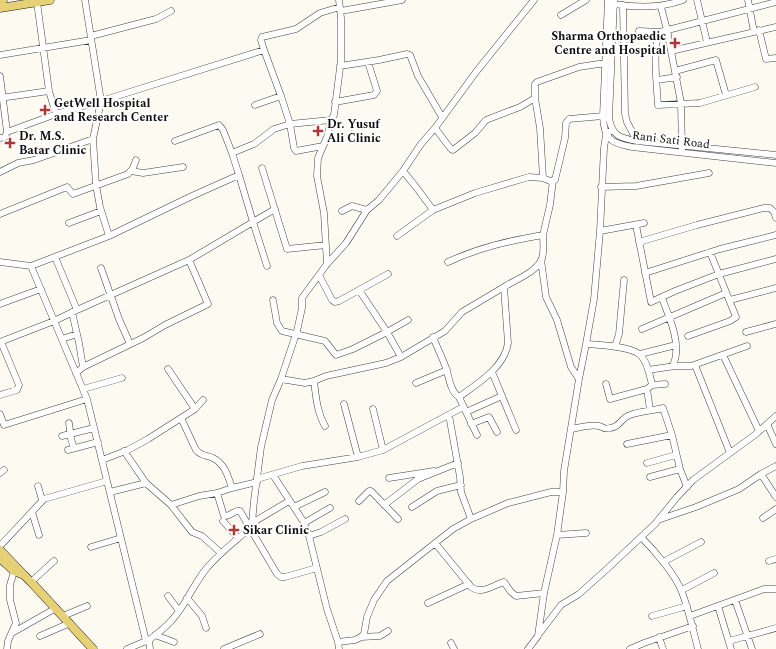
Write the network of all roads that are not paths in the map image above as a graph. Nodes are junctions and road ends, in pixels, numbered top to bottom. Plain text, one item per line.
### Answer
1 (50, 0) edge
2 (85, 0) edge
3 (340, 0) edge
4 (402, 0) edge
5 (533, 0) edge
6 (586, 0) edge
7 (683, 0) edge
8 (697, 0) edge
9 (748, 0) edge
10 (611, 1) edge
11 (37, 2) junction
12 (776, 2) edge
13 (623, 5) junction
14 (661, 7) junction
15 (0, 8) edge
16 (340, 9) junction
17 (750, 9) junction
18 (171, 11) dead end
19 (561, 15) dead end
20 (702, 21) junction
21 (776, 27) edge
22 (667, 30) junction
23 (639, 31) dead end
24 (756, 31) junction
25 (660, 32) junction
26 (91, 38) junction
27 (707, 42) junction
28 (43, 48) junction
29 (264, 50) junction
30 (671, 51) junction
31 (0, 55) edge
32 (776, 58) edge
33 (368, 62) junction
34 (605, 63) junction
35 (340, 66) junction
36 (675, 71) junction
37 (0, 76) edge
38 (677, 78) junction
39 (657, 80) junction
40 (755, 86) dead end
41 (49, 91) junction
42 (726, 95) junction
43 (281, 96) junction
44 (1, 98) edge
45 (535, 98) junction
46 (101, 102) junction
47 (335, 102) junction
48 (681, 103) junction
49 (255, 105) dead end
50 (56, 114) junction
51 (603, 116) junction
52 (442, 117) junction
53 (331, 120) junction
54 (290, 124) junction
55 (435, 128) junction
56 (612, 130) junction
57 (7, 132) junction
58 (606, 135) junction
59 (0, 138) edge
60 (93, 140) junction
61 (175, 140) dead end
62 (637, 141) junction
63 (682, 145) junction
64 (323, 146) junction
65 (232, 153) junction
66 (682, 153) junction
67 (776, 155) edge
68 (136, 160) dead end
69 (776, 163) edge
70 (183, 167) dead end
71 (262, 168) dead end
72 (131, 171) junction
73 (0, 172) edge
74 (403, 172) junction
75 (709, 173) dead end
76 (239, 175) junction
77 (543, 178) junction
78 (553, 180) junction
79 (96, 185) junction
80 (601, 187) junction
81 (275, 209) junction
82 (368, 210) junction
83 (433, 210) junction
84 (101, 211) junction
85 (342, 211) dead end
86 (0, 214) edge
87 (776, 218) edge
88 (254, 222) junction
89 (644, 223) dead end
90 (69, 224) dead end
91 (636, 225) junction
92 (600, 231) junction
93 (543, 235) junction
94 (776, 235) edge
95 (109, 236) junction
96 (397, 236) dead end
97 (639, 242) junction
98 (326, 245) junction
99 (710, 252) junction
100 (55, 257) junction
101 (776, 259) edge
102 (189, 260) junction
103 (541, 260) junction
104 (0, 262) edge
105 (448, 262) dead end
106 (327, 264) junction
107 (31, 266) junction
108 (267, 266) dead end
109 (101, 268) dead end
110 (644, 273) junction
111 (388, 274) dead end
112 (718, 274) junction
113 (319, 275) junction
114 (624, 280) dead end
115 (504, 287) junction
116 (776, 288) edge
117 (41, 289) junction
118 (359, 290) junction
119 (726, 293) junction
120 (110, 296) junction
121 (662, 298) junction
122 (273, 300) dead end
123 (730, 300) junction
124 (0, 304) edge
125 (75, 311) junction
126 (669, 318) junction
127 (408, 320) dead end
128 (54, 321) junction
129 (776, 324) edge
130 (642, 329) dead end
131 (387, 332) junction
132 (746, 332) dead end
133 (77, 334) junction
134 (296, 334) junction
135 (688, 336) dead end
136 (433, 337) junction
137 (62, 339) junction
138 (0, 342) edge
139 (130, 344) junction
140 (586, 344) junction
141 (676, 345) junction
142 (747, 346) dead end
143 (615, 347) junction
144 (640, 354) junction
145 (723, 355) junction
146 (401, 356) junction
147 (695, 365) junction
148 (673, 366) junction
149 (83, 367) junction
150 (168, 369) dead end
151 (447, 370) junction
152 (648, 370) junction
153 (492, 372) junction
154 (76, 373) junction
155 (122, 378) dead end
156 (579, 378) junction
157 (281, 379) junction
158 (314, 381) junction
159 (416, 383) dead end
160 (606, 384) dead end
161 (665, 384) dead end
162 (650, 387) junction
163 (83, 389) junction
164 (0, 395) edge
165 (502, 396) junction
166 (459, 397) junction
167 (87, 399) junction
168 (203, 400) dead end
169 (344, 404) dead end
170 (195, 409) junction
171 (372, 409) dead end
172 (465, 410) junction
173 (650, 410) junction
174 (0, 414) edge
175 (449, 415) junction
176 (776, 416) edge
177 (181, 418) junction
178 (69, 423) dead end
179 (471, 424) junction
180 (766, 424) junction
181 (2, 426) edge
182 (325, 426) dead end
183 (94, 428) junction
184 (571, 429) junction
185 (516, 430) dead end
186 (759, 431) junction
187 (497, 432) dead end
188 (71, 434) junction
189 (477, 435) dead end
190 (672, 435) junction
191 (62, 436) dead end
192 (98, 442) junction
193 (627, 444) dead end
194 (776, 444) edge
195 (383, 450) junction
196 (124, 452) junction
197 (676, 454) junction
198 (730, 454) junction
199 (358, 457) junction
200 (102, 460) junction
201 (647, 463) dead end
202 (458, 464) junction
203 (776, 466) edge
204 (680, 469) junction
205 (439, 470) junction
206 (760, 474) junction
207 (273, 475) junction
208 (650, 477) dead end
209 (388, 478) dead end
210 (107, 481) junction
211 (257, 481) junction
212 (146, 483) junction
213 (461, 485) junction
214 (38, 486) dead end
215 (687, 487) junction
216 (232, 488) junction
217 (110, 492) junction
218 (325, 492) dead end
219 (563, 492) junction
220 (216, 493) junction
221 (776, 497) edge
222 (42, 500) junction
223 (290, 501) junction
224 (359, 501) dead end
225 (171, 505) junction
226 (384, 505) junction
227 (294, 507) junction
228 (412, 507) dead end
229 (330, 508) dead end
230 (776, 509) edge
231 (32, 512) junction
232 (471, 518) junction
233 (763, 518) dead end
234 (345, 519) dead end
235 (398, 519) dead end
236 (658, 520) junction
237 (223, 521) dead end
238 (304, 523) junction
239 (251, 525) junction
240 (586, 533) dead end
241 (39, 535) dead end
242 (557, 535) junction
243 (309, 536) junction
244 (641, 537) junction
245 (121, 538) junction
246 (238, 538) junction
247 (701, 542) dead end
248 (435, 543) junction
249 (0, 546) edge
250 (91, 547) dead end
251 (0, 550) edge
252 (221, 553) junction
253 (0, 558) edge
254 (776, 559) edge
255 (54, 561) dead end
256 (769, 561) dead end
257 (663, 562) junction
258 (317, 568) junction
259 (15, 569) junction
260 (714, 573) dead end
261 (30, 582) junction
262 (469, 584) junction
263 (776, 589) edge
264 (682, 590) junction
265 (544, 593) junction
266 (168, 596) dead end
267 (187, 598) junction
268 (735, 600) junction
269 (428, 603) dead end
270 (87, 606) dead end
271 (687, 606) junction
272 (718, 606) junction
273 (56, 608) junction
274 (178, 611) junction
275 (63, 616) junction
276 (652, 616) dead end
277 (690, 616) junction
278 (70, 623) junction
279 (693, 626) junction
280 (206, 628) dead end
281 (776, 628) edge
282 (388, 631) dead end
283 (12, 633) junction
284 (260, 634) dead end
285 (155, 635) junction
286 (40, 636) dead end
287 (538, 636) junction
288 (748, 636) junction
289 (361, 637) junction
290 (659, 638) junction
291 (148, 641) junction
292 (729, 641) junction
293 (174, 642) dead end
294 (338, 642) junction
295 (7, 649) edge
296 (93, 649) edge
297 (127, 649) edge
298 (150, 649) edge
299 (224, 649) edge
300 (339, 649) edge
301 (528, 649) edge
302 (630, 649) edge
303 (663, 649) edge
304 (698, 649) edge
305 (731, 649) edge
306 (752, 649) edge

1 - 11 main road
2 - 26 street
3 - 16 street
4 - 16 street
5 - 52 street
6 - 19 street
7 - 14 street
8 - 20 street
9 - 17 street
10 - 13 street
10 - 34 street
10 - 56 street
11 - 15 main road
11 - 28 street
12 - 17 street
13 - 14 street
13 - 62 street
14 - 22 street
16 - 29 street
16 - 35 street
17 - 20 street
17 - 24 street
18 - 26 street
20 - 22 street
20 - 27 street
21 - 24 street
22 - 25 street
22 - 30 street
23 - 25 street
24 - 27 street
24 - 32 street
25 - 39 street
26 - 28 street
26 - 46 street
27 - 30 street
28 - 31 street
28 - 41 street
29 - 43 street
29 - 46 street
30 - 36 street
33 - 35 street
33 - 47 street
33 - 52 street
34 - 45 street
34 - 51 street
35 - 47 street
36 - 38 street
36 - 42 street
37 - 44 street
38 - 39 street
38 - 48 street
39 - 48 street
40 - 42 street
41 - 44 street
41 - 50 street
42 - 48 street
43 - 49 street
43 - 54 street
44 - 57 street
45 - 55 street
45 - 77 street
46 - 50 street
46 - 60 street
47 - 53 street
48 - 63 street
50 - 57 street
51 - 58 street
51 - 78 street
52 - 55 street
53 - 54 street
53 - 64 street
54 - 64 street
54 - 65 street
55 - 74 street
56 - 58 street
56 - 62 street
57 - 59 street
58 - 66 street, Rani Sati Road
58 - 80 street
60 - 73 street
60 - 79 street
61 - 65 street
62 - 63 street
63 - 66 street
63 - 67 street
64 - 98 street
65 - 76 street
66 - 69 street, Rani Sati Road
68 - 72 street
70 - 72 street
71 - 81 street
72 - 79 street
74 - 82 street
74 - 83 street
75 - 80 street
76 - 88 street
76 - 95 street
77 - 78 street
77 - 83 street
78 - 93 street
79 - 84 street
79 - 86 street
80 - 92 street
81 - 88 street
81 - 98 street
82 - 85 street
82 - 106 street
83 - 96 street
84 - 90 street
84 - 95 street
87 - 97 street
88 - 102 street
88 - 108 street
89 - 91 street
91 - 92 street
91 - 97 street
92 - 140 street
93 - 103 street
93 - 105 street
94 - 99 street
95 - 100 street
97 - 110 street
98 - 106 street
99 - 110 street
99 - 112 street
100 - 107 street
100 - 125 street
101 - 112 street
102 - 120 street
102 - 139 street
103 - 115 street
103 - 156 street
104 - 107 street
106 - 113 street
107 - 117 street
109 - 120 street
110 - 121 street
111 - 118 street
112 - 119 street
112 - 121 street
113 - 118 street
113 - 134 street
114 - 143 street
115 - 136 street
115 - 153 street
116 - 123 street
117 - 124 street
117 - 128 street
118 - 131 street
119 - 123 street
119 - 126 street
120 - 125 street
120 - 139 street
121 - 126 street
122 - 134 street
123 - 135 street
125 - 128 street
125 - 133 street
126 - 130 street
126 - 141 street
127 - 131 street
128 - 137 street
128 - 138 street
129 - 132 street
131 - 134 street
131 - 146 street
133 - 137 street
133 - 149 street
134 - 157 street
136 - 146 street
136 - 151 street
137 - 154 street
138 - 164 street
139 - 149 street
140 - 143 street
140 - 156 street
141 - 144 street
141 - 148 street
142 - 145 street
143 - 144 street
144 - 152 street
145 - 147 street
145 - 186 street
146 - 158 street
147 - 148 street
147 - 198 street
148 - 152 street
149 - 154 street
150 - 170 street
151 - 159 street
151 - 166 street
152 - 162 street
153 - 165 street
153 - 166 street
154 - 163 street
155 - 163 street
156 - 184 street
157 - 158 street
157 - 211 street
158 - 182 street
160 - 162 street
161 - 162 street
162 - 173 street
163 - 167 street
165 - 172 street
165 - 185 street
166 - 172 street
167 - 181 street
167 - 183 street
168 - 170 street
169 - 199 street
170 - 177 street
171 - 195 street
172 - 175 street
172 - 179 street
173 - 184 street
173 - 190 street
174 - 181 street
175 - 195 street
175 - 202 street
176 - 180 street
177 - 196 street
177 - 216 street
178 - 188 street
179 - 187 street
179 - 189 street
180 - 186 street
180 - 194 street
183 - 188 street
183 - 192 street
184 - 219 street
186 - 198 street
188 - 191 street
188 - 192 street
190 - 193 street
190 - 197 street
192 - 200 street
195 - 199 street
196 - 200 street
196 - 212 street
197 - 201 street
197 - 204 street
198 - 215 street
199 - 207 street
200 - 210 street
202 - 205 street
202 - 213 street
203 - 206 street
204 - 208 street
204 - 215 street
205 - 209 street
205 - 226 street
206 - 221 street
206 - 236 street
207 - 211 street
207 - 223 street
210 - 217 street
210 - 222 street
211 - 216 street
211 - 239 street
212 - 217 street
212 - 225 street
213 - 228 street
213 - 232 street
214 - 222 street
215 - 236 street
216 - 220 street
217 - 245 street
218 - 227 street
219 - 232 street
219 - 242 street
220 - 225 street
220 - 239 street
222 - 231 street
223 - 227 street
223 - 239 street
224 - 226 street
225 - 252 street
226 - 235 street
227 - 238 street
229 - 238 street
230 - 233 street
231 - 241 street
231 - 249 street
232 - 248 street
234 - 243 street
236 - 244 street
237 - 246 street
238 - 243 street
239 - 246 street
239 - 258 street
240 - 242 street
242 - 265 street
243 - 258 street
244 - 257 street
244 - 287 street
245 - 250 street
245 - 291 street
246 - 252 street
247 - 257 street
248 - 262 street
248 - 289 street
251 - 259 main road
252 - 267 street
253 - 259 main road
254 - 256 street
255 - 261 street
257 - 264 street
258 - 294 street
259 - 261 main road
259 - 283 street
260 - 264 street
261 - 273 main road
262 - 265 street
262 - 269 street
263 - 268 street
264 - 271 street
265 - 287 street
266 - 274 street
267 - 274 street
267 - 280 street
268 - 272 street
268 - 288 street
270 - 275 street
271 - 276 street
271 - 277 street
272 - 277 street
272 - 292 street
273 - 275 main road
273 - 283 street
274 - 285 street
275 - 278 main road
277 - 279 street
278 - 286 street
278 - 296 main road
279 - 290 street
279 - 304 street
281 - 288 street
282 - 289 street
283 - 295 street
284 - 299 street
285 - 291 street
285 - 293 street
287 - 301 street
288 - 292 street
288 - 306 street
289 - 294 street
290 - 302 street
290 - 303 street
291 - 297 street
291 - 298 street
292 - 305 street
294 - 300 street

